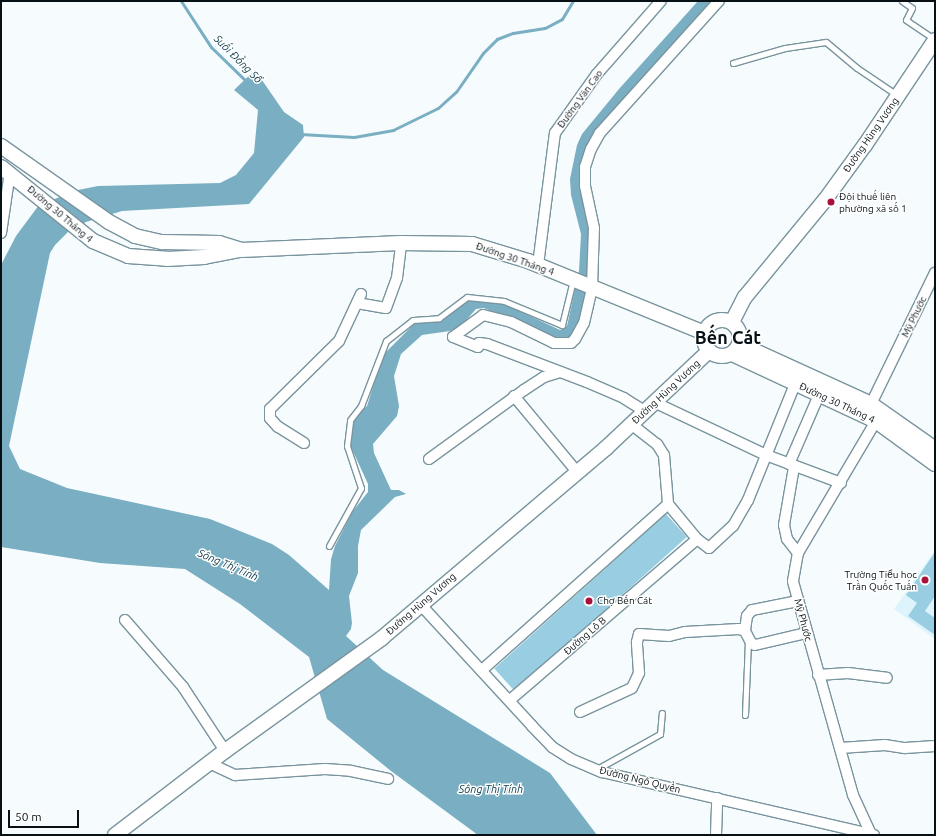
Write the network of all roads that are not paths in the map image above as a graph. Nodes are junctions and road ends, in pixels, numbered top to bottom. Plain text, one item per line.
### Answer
1 (661, 1) edge
2 (719, 1) edge
3 (902, 1) edge
4 (935, 40) edge
5 (733, 63) dead end
6 (898, 95) junction
7 (1, 146) edge
8 (5, 170) edge
9 (1, 233) edge
10 (401, 243) junction
11 (241, 250) junction
12 (538, 265) junction
13 (935, 273) edge
14 (574, 280) junction
15 (591, 287) junction
16 (732, 322) junction
17 (704, 334) junction
18 (736, 349) junction
19 (709, 351) junction
20 (761, 360) junction
21 (560, 372) junction
22 (795, 384) junction
23 (819, 395) junction
24 (514, 396) junction
25 (872, 404) junction
26 (651, 407) junction
27 (876, 421) junction
28 (631, 424) junction
29 (304, 443) dead end
30 (935, 449) edge
31 (766, 455) junction
32 (429, 459) dead end
33 (935, 464) edge
34 (792, 465) junction
35 (577, 472) junction
36 (841, 484) junction
37 (668, 504) junction
38 (696, 540) junction
39 (329, 546) dead end
40 (798, 553) junction
41 (798, 601) junction
42 (420, 604) junction
43 (125, 620) dead end
44 (806, 632) junction
45 (746, 634) junction
46 (482, 670) junction
47 (818, 675) junction
48 (887, 678) dead end
49 (510, 700) junction
50 (580, 712) dead end
51 (662, 713) dead end
52 (745, 715) dead end
53 (935, 746) edge
54 (840, 748) junction
55 (225, 751) junction
56 (209, 763) junction
57 (596, 770) junction
58 (388, 779) dead end
59 (717, 798) junction
60 (872, 834) edge
61 (115, 835) edge
62 (716, 835) edge

1 - 12 street, Đường Văn Cao
2 - 15 street
3 - 4 lane
4 - 6 main road, Đường Hùng Vương
5 - 6 lane
6 - 16 main road, Đường Hùng Vương
7 - 11 main road, Đường 30 Tháng 4
8 - 9 street
8 - 11 main road, Đường 30 Tháng 4
10 - 11 main road, Đường 30 Tháng 4
10 - 12 main road, Đường 30 Tháng 4
10 - 29 street
12 - 14 main road, Đường 30 Tháng 4
13 - 25 street, Mỹ Phước
14 - 15 main road, Đường 30 Tháng 4
14 - 39 lane
15 - 17 main road, Đường 30 Tháng 4
15 - 21 street
16 - 17 main road
16 - 18 main road
17 - 19 main road
18 - 19 main road
18 - 20 main road, Đường 30 Tháng 4
19 - 26 main road, Đường Hùng Vương
20 - 22 main road, Đường 30 Tháng 4
20 - 25 main road, Đường 30 Tháng 4
21 - 24 street
21 - 26 street
22 - 23 main road, Đường 30 Tháng 4
22 - 31 street
23 - 27 main road, Đường 30 Tháng 4
23 - 34 street
24 - 32 street
24 - 35 street
25 - 27 main road
25 - 30 main road, Đường 30 Tháng 4
26 - 28 main road, Đường Hùng Vương
26 - 31 street
27 - 33 main road, Đường 30 Tháng 4
27 - 36 street, Mỹ Phước
28 - 35 main road, Đường Hùng Vương
28 - 37 street
31 - 34 street
31 - 38 street
34 - 36 street
34 - 40 street
35 - 42 main road, Đường Hùng Vương
36 - 40 street, Mỹ Phước
37 - 38 street
37 - 46 street
38 - 49 street, Đường Lô B
40 - 41 street, Mỹ Phước
41 - 44 street, Mỹ Phước
41 - 45 street
42 - 46 street, Đường Ngô Quyền
42 - 55 main road, Đường Hùng Vương
43 - 55 street
44 - 45 street
44 - 47 street, Mỹ Phước
45 - 50 street
45 - 52 lane
46 - 49 street, Đường Ngô Quyền
47 - 48 street
47 - 54 street, Mỹ Phước
49 - 57 street, Đường Ngô Quyền
51 - 57 lane
53 - 54 street
54 - 60 street, Mỹ Phước
55 - 56 main road, Đường Hùng Vương
56 - 58 street
56 - 61 main road, Đường Hùng Vương
57 - 59 street, Đường Ngô Quyền
59 - 60 street, Đường Ngô Quyền
59 - 62 street

